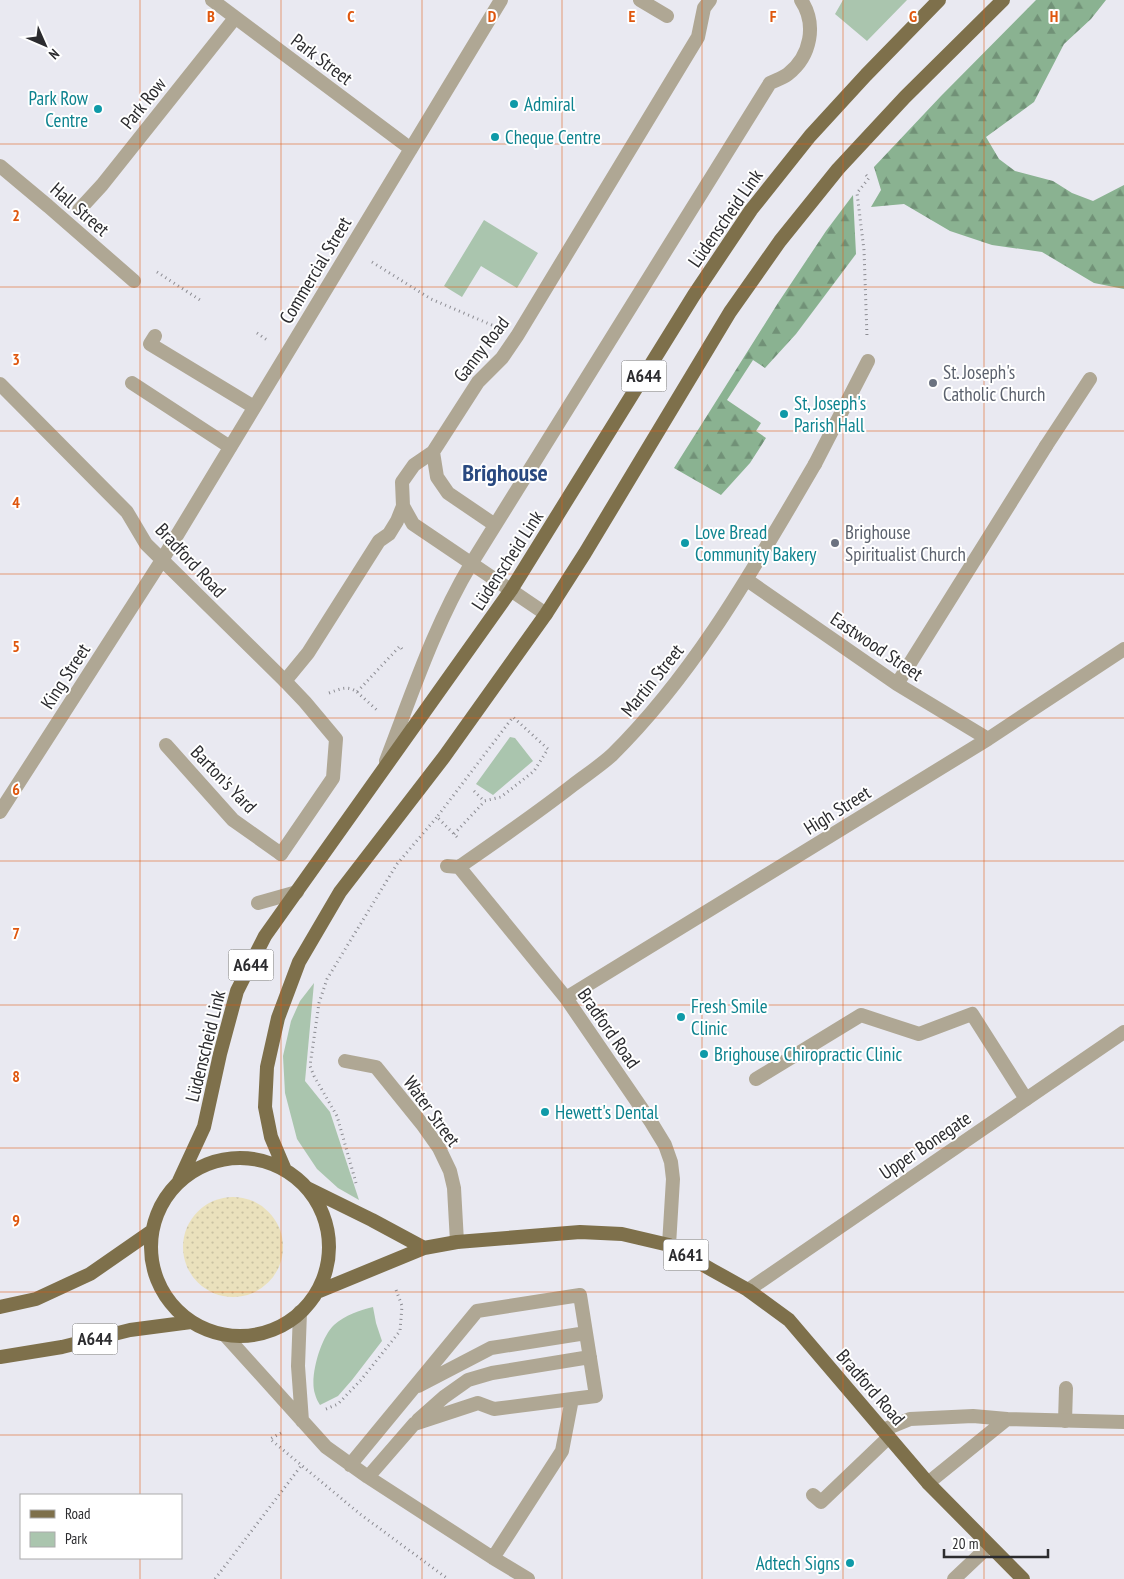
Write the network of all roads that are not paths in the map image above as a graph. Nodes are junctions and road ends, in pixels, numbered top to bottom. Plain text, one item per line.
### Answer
1 (212, 0) edge
2 (500, 0) edge
3 (640, 0) edge
4 (710, 0) edge
5 (801, 0) edge
6 (939, 0) edge
7 (1003, 0) edge
8 (667, 16) dead end
9 (235, 18) junction
10 (411, 149) junction
11 (0, 166) edge
12 (79, 210) dead end
13 (134, 281) dead end
14 (155, 336) dead end
15 (868, 361) road end
16 (1090, 379) dead end
17 (132, 383) dead end
18 (0, 384) edge
19 (254, 407) junction
20 (230, 447) junction
21 (433, 452) junction
22 (403, 506) junction
23 (495, 525) junction
24 (162, 560) junction
25 (471, 564) junction
26 (747, 580) junction
27 (512, 590) junction
28 (546, 614) junction
29 (1124, 649) edge
30 (285, 681) junction
31 (897, 684) junction
32 (988, 739) junction
33 (166, 745) dead end
34 (380, 776) junction
35 (0, 812) edge
36 (281, 854) joint
37 (453, 866) joint
38 (297, 892) junction
39 (258, 903) dead end
40 (566, 998) junction
41 (1124, 1032) edge
42 (345, 1061) dead end
43 (756, 1079) dead end
44 (1026, 1099) junction
45 (285, 1170) junction
46 (179, 1181) junction
47 (307, 1188) junction
48 (152, 1231) junction
49 (457, 1242) junction
50 (669, 1245) junction
51 (424, 1248) junction
52 (748, 1290) junction
53 (317, 1292) junction
54 (0, 1307) edge
55 (300, 1312) junction
56 (191, 1322) junction
57 (586, 1333) junction
58 (225, 1335) junction
59 (0, 1357) edge
60 (590, 1357) junction
61 (1066, 1388) dead end
62 (413, 1389) junction
63 (572, 1399) junction
64 (1007, 1419) junction
65 (1065, 1420) junction
66 (302, 1421) junction
67 (1124, 1422) edge
68 (414, 1424) junction
69 (886, 1434) junction
70 (350, 1465) junction
71 (368, 1477) junction
72 (928, 1483) junction
73 (814, 1495) dead end
74 (989, 1546) junction
75 (493, 1558) junction
76 (528, 1579) edge
77 (954, 1579) edge
78 (1023, 1579) edge

1 - 9 street, Park Street
2 - 10 street, Commercial Street
3 - 8 street
4 - 21 street, Ganny Road
5 - 23 street
6 - 27 main road, Lüdenscheid Link / A644
7 - 28 main road, A644
9 - 10 street, Park Street
9 - 12 street, Park Row
10 - 19 street, Commercial Street
11 - 13 street, Hall Street
14 - 19 street
15 - 26 street, Martin Street
16 - 31 street
17 - 20 street
18 - 24 street, Bradford Road
19 - 20 street, Commercial Street
20 - 24 street, Commercial Street
21 - 22 street, Ganny Road
21 - 23 street
22 - 25 street
22 - 30 street, Ganny Road
23 - 25 street
24 - 30 street, Bradford Road
24 - 35 street, King Street
25 - 27 street
25 - 34 street
26 - 31 street, Eastwood Street
26 - 37 street, Martin Street
27 - 28 street
27 - 34 main road, Lüdenscheid Link / A644
28 - 45 main road, A644
29 - 32 street, High Street
30 - 36 street, Bradford Road
31 - 32 street, Eastwood Street
32 - 40 street, High Street
33 - 36 street, Barton's Yard
34 - 38 main road, Lüdenscheid Link / A644
37 - 40 street, Bradford Road
38 - 39 street
38 - 46 main road, Lüdenscheid Link / A644
40 - 50 street, Bradford Road
41 - 44 street, Upper Bonegate
42 - 49 street, Water Street
43 - 44 street
44 - 52 street, Upper Bonegate
45 - 46 main road, A644
45 - 47 main road, A644
46 - 48 main road, A644
47 - 51 main road
47 - 53 main road, A644
48 - 54 main road
48 - 56 main road, A644
49 - 50 main road, Bradford Road / A641
49 - 51 main road, Bradford Road / A641
50 - 52 main road, Bradford Road / A641
51 - 53 main road, Bradford Road / A641
52 - 69 main road, Bradford Road / A641
53 - 55 main road, A644
55 - 58 main road, A644
55 - 66 street
56 - 58 main road, A644
56 - 59 main road, A644
57 - 60 street
57 - 62 street
57 - 62 street
58 - 66 street
60 - 63 street
60 - 68 street
61 - 65 street
62 - 70 street
63 - 68 street
63 - 75 street
64 - 65 street
64 - 69 street
64 - 72 street
65 - 67 street
66 - 70 street
68 - 71 street
69 - 72 main road, Bradford Road / A641
69 - 73 street
70 - 71 street
71 - 75 street
72 - 74 main road, Bradford Road / A641
74 - 77 street
74 - 78 main road, Bradford Road / A641
75 - 76 street

